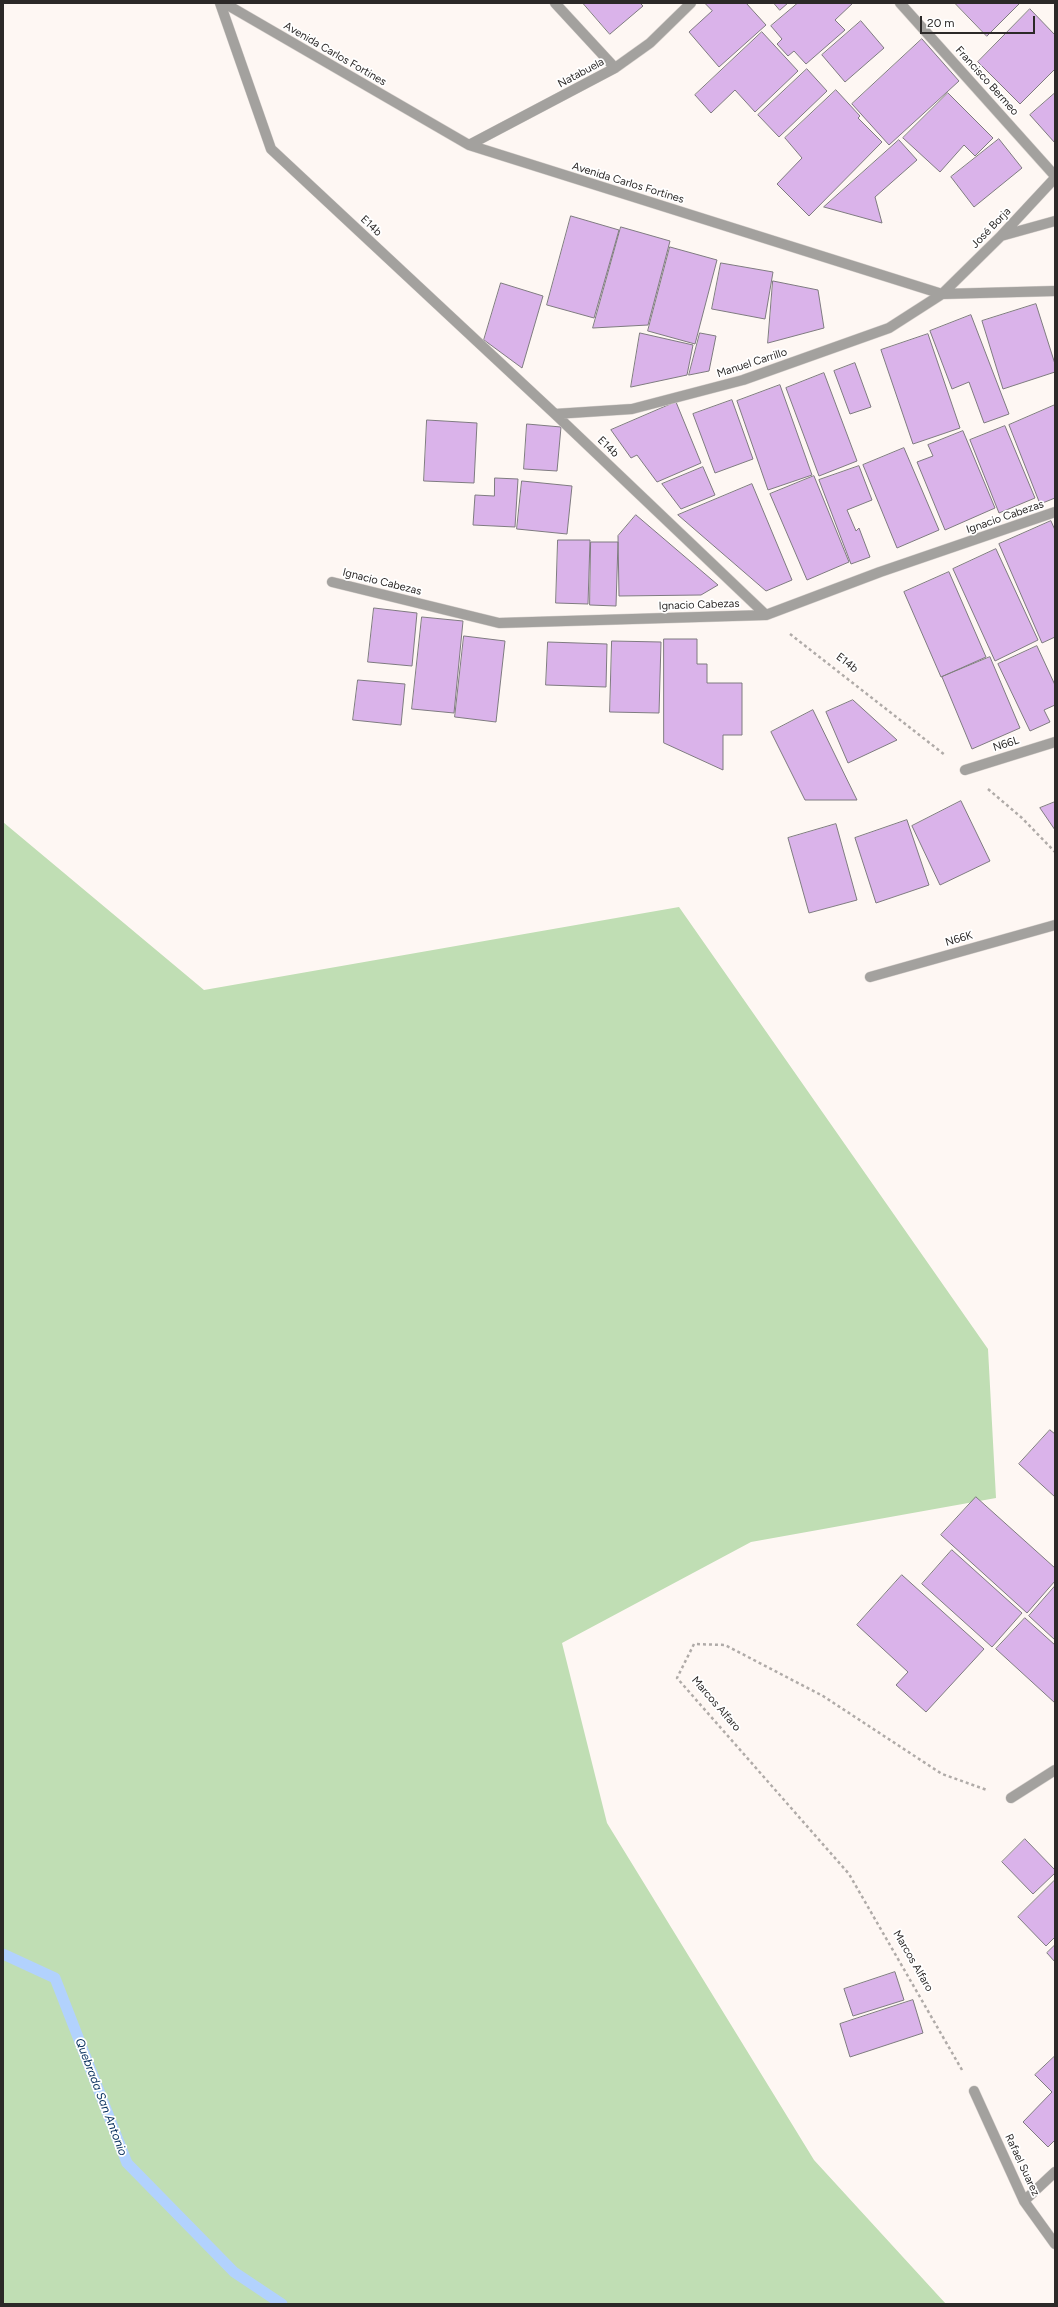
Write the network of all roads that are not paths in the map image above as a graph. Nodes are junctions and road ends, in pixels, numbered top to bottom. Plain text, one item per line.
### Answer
1 (220, 3) edge
2 (224, 3) edge
3 (555, 3) edge
4 (691, 3) edge
5 (900, 3) edge
6 (615, 68) junction
7 (469, 145) junction
8 (1055, 177) edge
9 (1055, 222) edge
10 (1001, 236) junction
11 (1055, 291) edge
12 (942, 294) junction
13 (556, 414) junction
14 (1055, 512) edge
15 (332, 582) dead end
16 (766, 615) junction
17 (1055, 742) edge
18 (965, 770) road end
19 (1055, 925) edge
20 (870, 977) dead end
21 (1055, 1770) edge
22 (1011, 1798) road end
23 (974, 2091) road end
24 (1055, 2172) edge
25 (1024, 2201) junction
26 (1055, 2244) edge

1 - 13 street, E14b
2 - 7 street, Avenida Carlos Fortines
3 - 6 street
4 - 6 street, Natabuela
5 - 8 street, Francisco Bermeo
6 - 7 street, Natabuela
7 - 12 street, Avenida Carlos Fortines
8 - 10 street, José Borja
9 - 10 street
10 - 12 street, José Borja
11 - 12 street, Avenida Carlos Fortines
12 - 13 street, Manuel Carrillo
13 - 16 street, E14b
14 - 16 street, Ignacio Cabezas
15 - 16 street, Ignacio Cabezas
17 - 18 street, N66L
19 - 20 street, N66K
21 - 22 street
23 - 25 street, Rafael Suarez
24 - 25 street
25 - 26 street, Rafael Suarez

